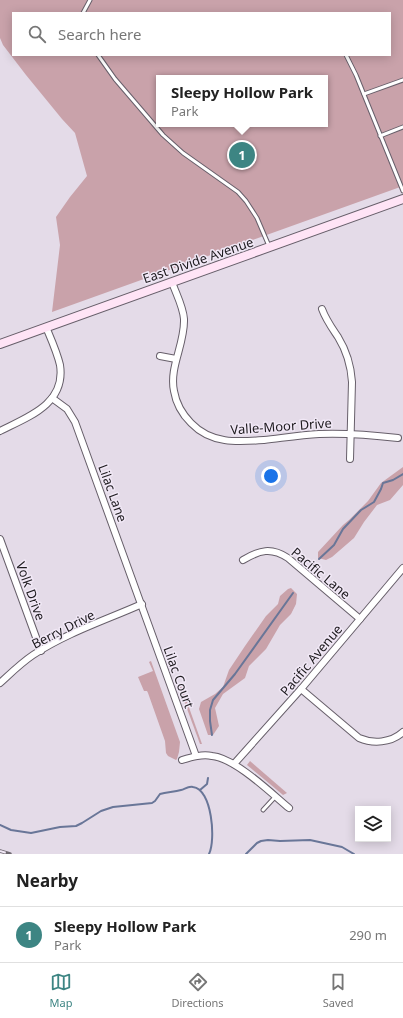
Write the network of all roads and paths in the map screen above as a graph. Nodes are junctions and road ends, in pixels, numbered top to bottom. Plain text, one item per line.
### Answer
1 (90, 0) edge
2 (84, 12) edge
3 (99, 56) edge
4 (346, 56) edge
5 (403, 80) edge
6 (364, 94) junction
7 (156, 127) edge
8 (156, 127) edge
9 (403, 127) edge
10 (380, 136) junction
11 (403, 191) edge
12 (403, 199) edge
13 (269, 248) junction
14 (172, 282) junction
15 (322, 309) dead end
16 (46, 327) junction
17 (0, 344) edge
18 (160, 356) dead end
19 (176, 359) junction
20 (52, 398) junction
21 (0, 431) edge
22 (350, 434) junction
23 (398, 438) dead end
24 (350, 459) dead end
25 (0, 539) edge
26 (243, 560) dead end
27 (403, 568) edge
28 (142, 604) junction
29 (360, 619) junction
30 (41, 651) junction
31 (0, 683) edge
32 (301, 689) junction
33 (403, 732) edge
34 (196, 756) junction
35 (182, 760) dead end
36 (234, 764) junction
37 (275, 797) junction
38 (289, 808) dead end
39 (264, 810) dead end

1 - 2 lane
3 - 7 lane
4 - 6 lane
5 - 6 lane
6 - 10 lane
8 - 13 lane
9 - 10 lane
10 - 11 lane
12 - 13 street, East Divide Avenue
13 - 14 street, East Divide Avenue
14 - 16 street, East Divide Avenue
14 - 19 street, Valle-Moor Drive
15 - 22 street
16 - 17 street, East Divide Avenue
16 - 20 street
18 - 19 street
19 - 22 street, Valle-Moor Drive
20 - 21 street
20 - 28 street, Lilac Lane
22 - 23 street, Valle-Moor Drive
22 - 24 street
25 - 30 street, Volk Drive
26 - 29 street, Pacific Lane
27 - 29 street, Pacific Avenue
28 - 30 street, Berry Drive
28 - 34 street, Lilac Court
29 - 32 street, Pacific Avenue
30 - 31 street, Berry Drive
32 - 33 street
32 - 36 street, Pacific Avenue
34 - 35 street
34 - 36 street
36 - 37 street
37 - 38 street
37 - 39 lane

